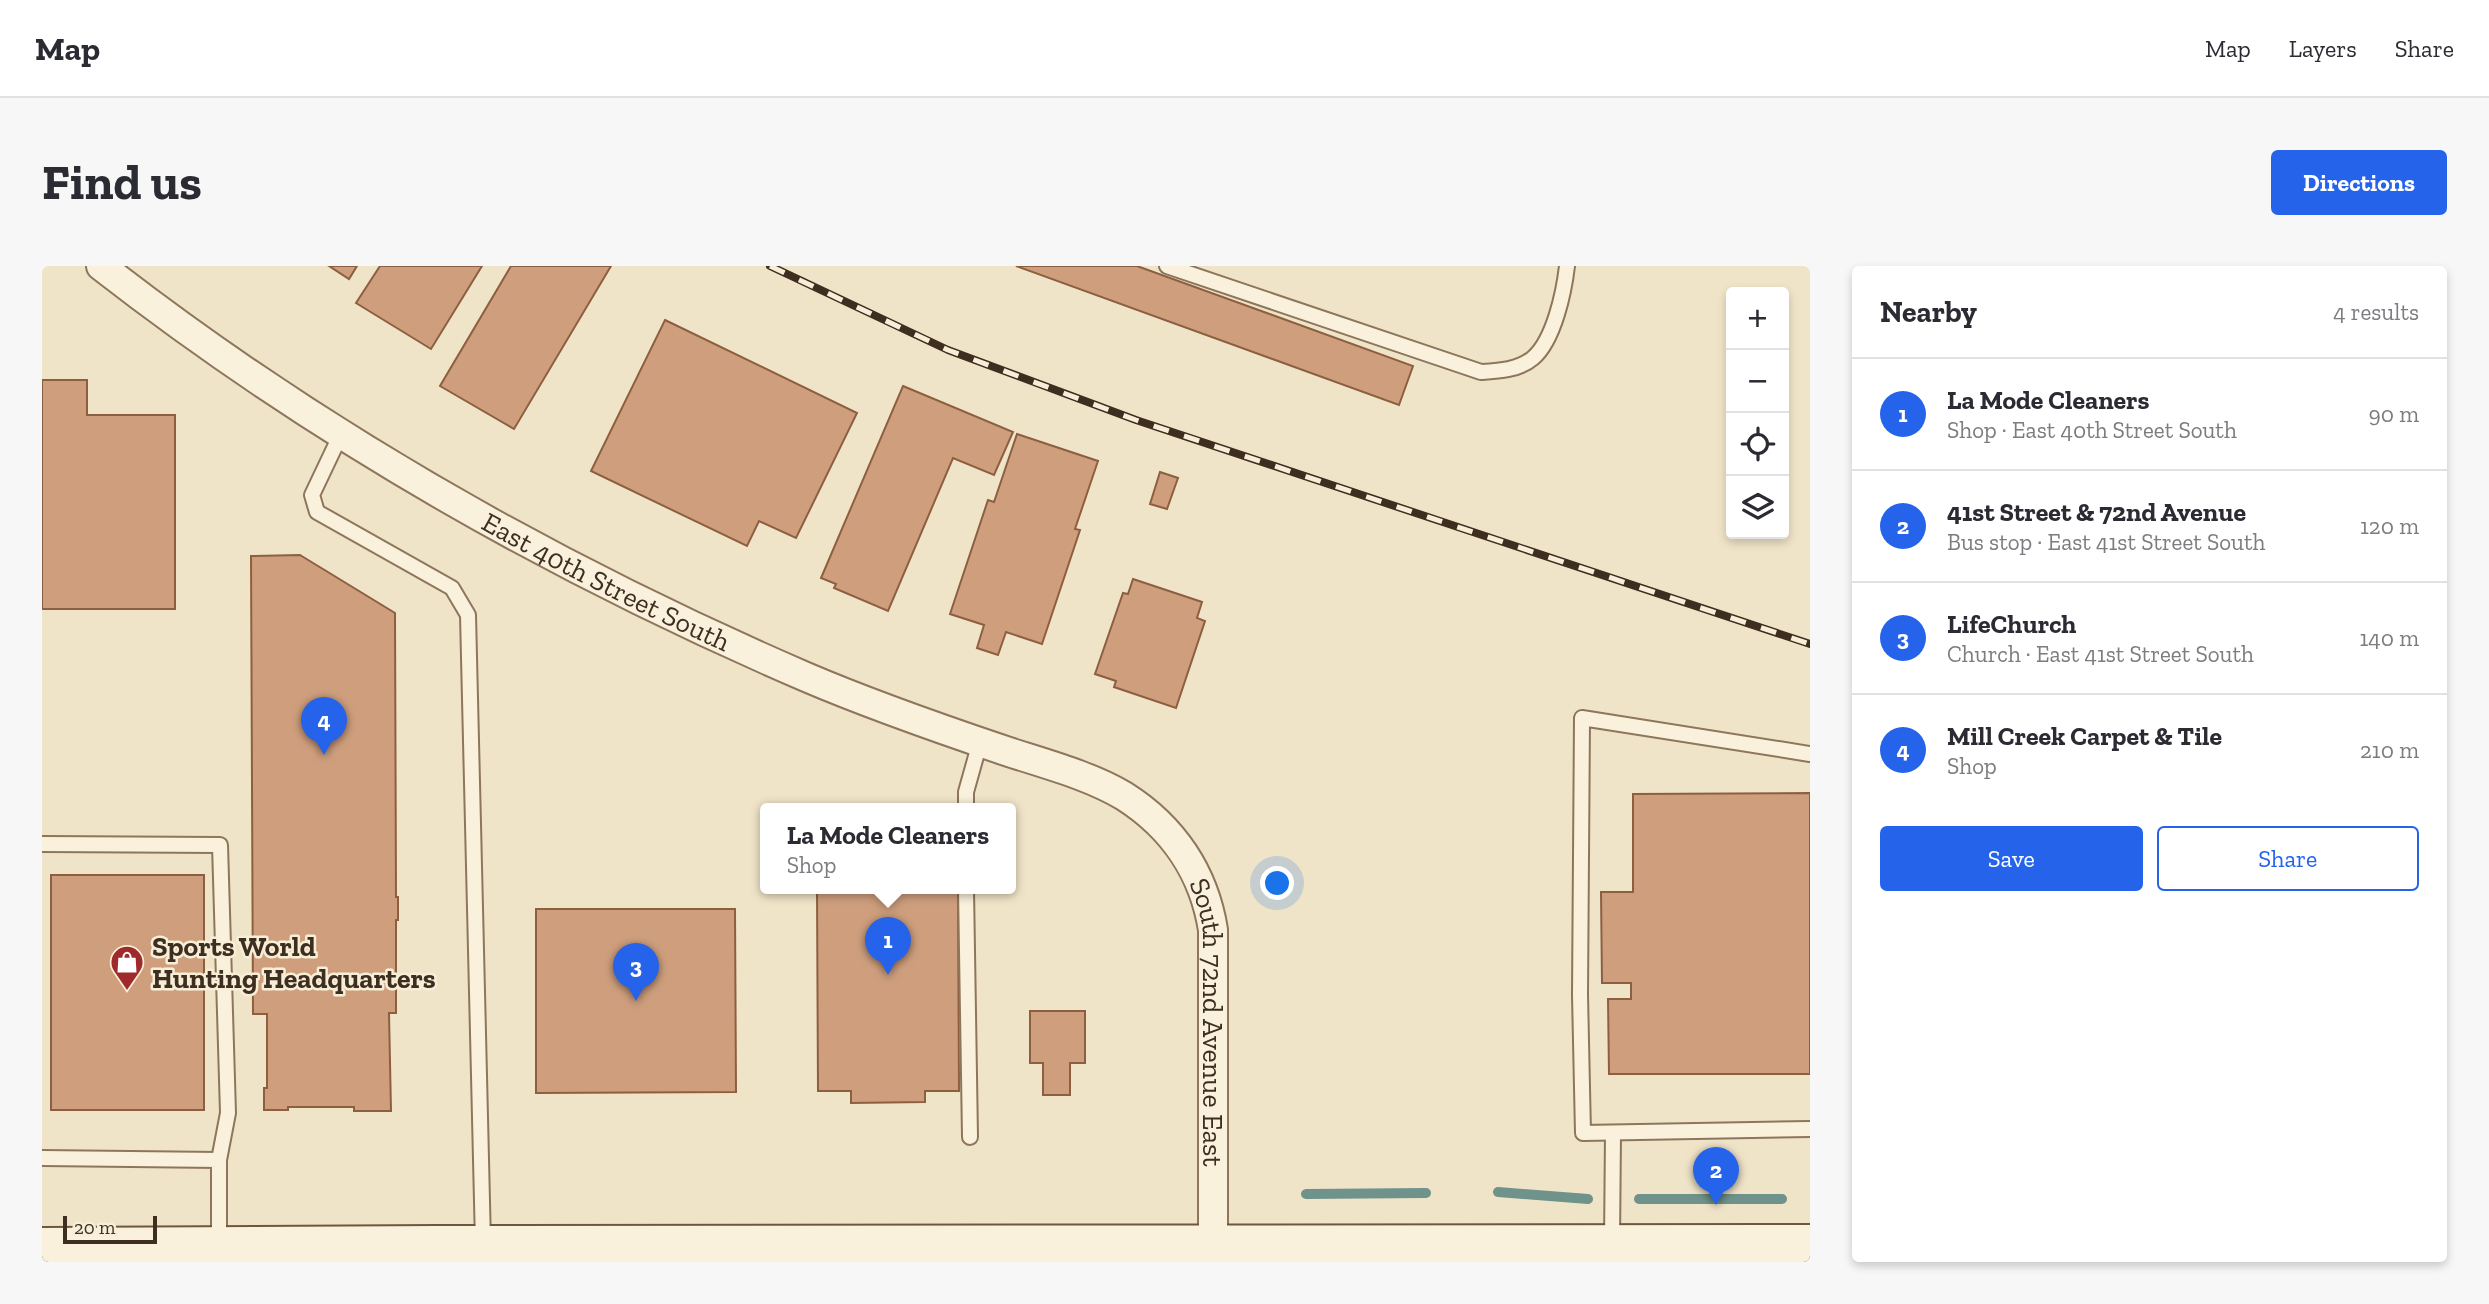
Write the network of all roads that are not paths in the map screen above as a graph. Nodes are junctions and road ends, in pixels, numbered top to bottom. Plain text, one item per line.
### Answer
1 (101, 266) edge
2 (1167, 266) edge
3 (1567, 266) edge
4 (340, 436) junction
5 (980, 742) junction
6 (1810, 754) edge
7 (966, 803) edge
8 (1153, 817) joint
9 (42, 844) edge
10 (966, 894) edge
11 (1810, 1129) edge
12 (1613, 1133) junction
13 (970, 1137) dead end
14 (42, 1158) edge
15 (219, 1160) junction
16 (1612, 1244) junction
17 (1810, 1244) edge
18 (483, 1245) junction
19 (1213, 1245) junction
20 (45, 1252) edge
21 (197, 1252) edge
22 (437, 1253) edge
23 (1389, 1253) edge
24 (346, 1254) edge
25 (657, 1254) edge
26 (872, 1254) edge
27 (1008, 1254) edge
28 (1081, 1254) edge

1 - 4 street, East 40th Street South
2 - 3 lane
4 - 5 street, East 40th Street South
4 - 18 lane
5 - 7 lane
5 - 8 street, East 40th Street South
6 - 12 lane
8 - 19 street, South 72nd Avenue East
9 - 15 lane
10 - 13 lane
11 - 12 lane
12 - 16 lane
14 - 15 lane
15 - 21 lane
16 - 17 main road
16 - 23 main road
18 - 22 main road
18 - 25 main road
19 - 23 main road
19 - 28 main road
20 - 21 main road
21 - 24 main road
22 - 24 main road
25 - 26 main road
26 - 27 main road
27 - 28 main road

